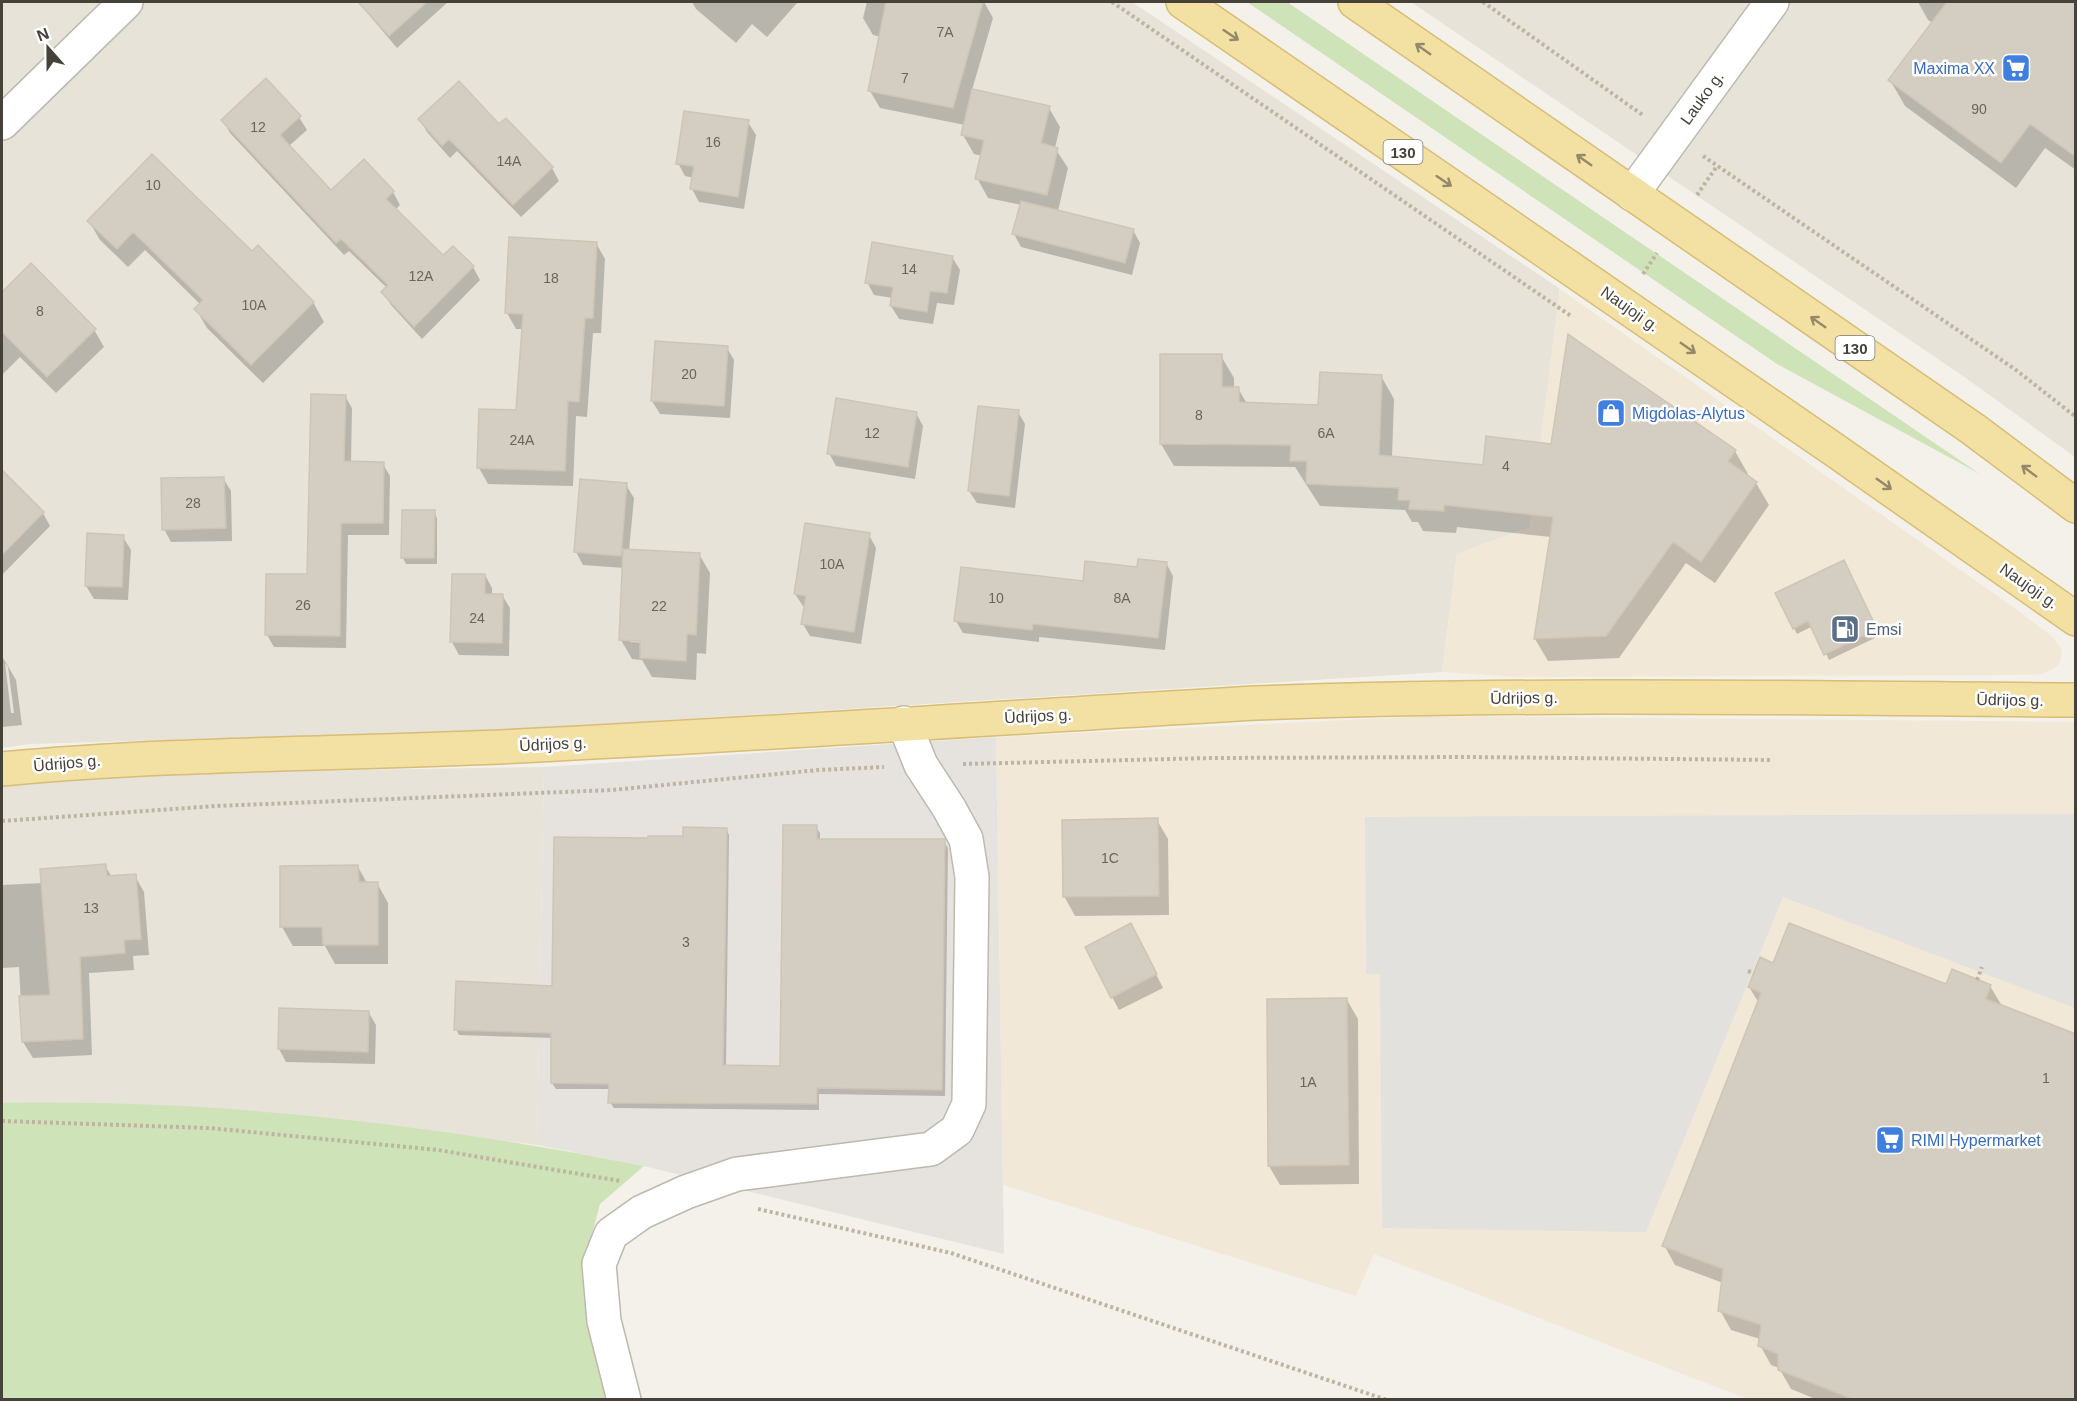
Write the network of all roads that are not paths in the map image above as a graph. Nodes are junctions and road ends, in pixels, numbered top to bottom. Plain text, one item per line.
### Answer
1 (126, 2) edge
2 (1183, 2) edge
3 (1355, 2) edge
4 (1772, 2) edge
5 (2, 123) edge
6 (1632, 194) junction
7 (2076, 506) edge
8 (2076, 618) edge
9 (2076, 700) edge
10 (904, 723) junction
11 (2, 769) edge
12 (624, 1400) edge

1 - 5 street
2 -> 8 main road, Naujoji g. / 130
6 -> 3 main road, 130
4 - 6 street, Lauko g.
7 -> 6 main road, 130
9 - 10 main road, Ūdrijos g.
10 - 11 main road, Ūdrijos g.
10 - 12 street

